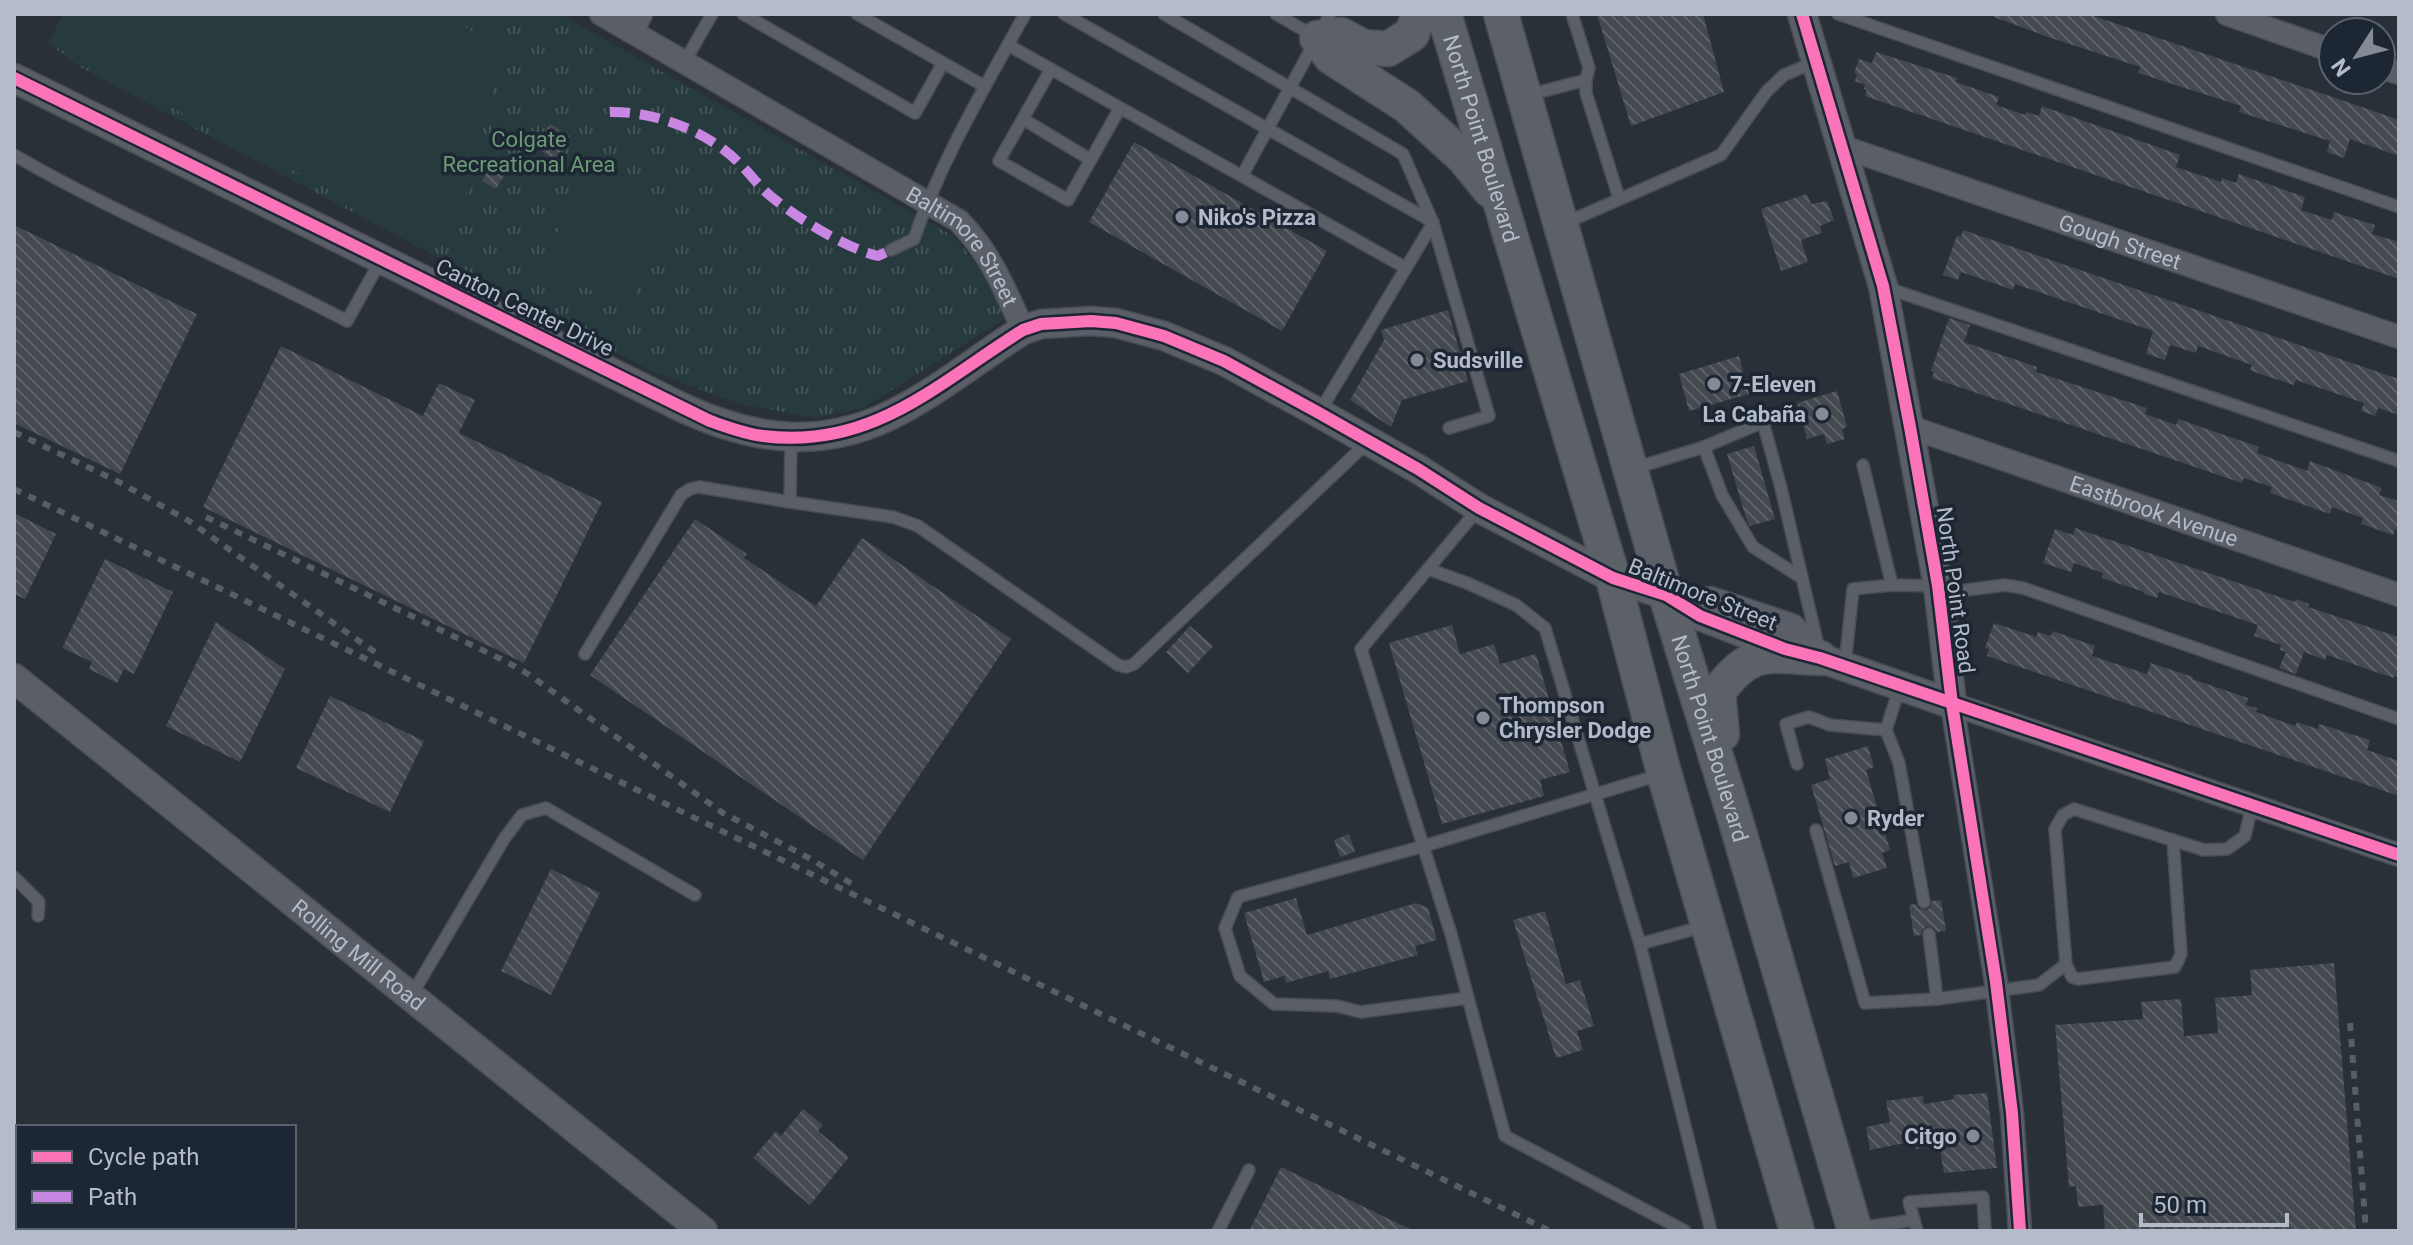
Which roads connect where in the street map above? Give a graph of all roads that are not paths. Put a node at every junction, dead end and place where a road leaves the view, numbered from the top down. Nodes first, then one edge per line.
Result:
1 (601, 14) edge
2 (712, 14) edge
3 (743, 14) edge
4 (857, 14) edge
5 (1025, 14) edge
6 (1064, 14) edge
7 (1164, 14) edge
8 (1276, 14) edge
9 (1419, 14) edge
10 (1444, 14) edge
11 (1501, 14) edge
12 (1572, 14) edge
13 (1802, 14) edge
14 (1838, 14) edge
15 (2227, 14) edge
16 (637, 23) edge
17 (1324, 26) edge
18 (1008, 45) junction
19 (2317, 45) edge
20 (1816, 62) junction
21 (684, 63) junction
22 (943, 63) junction
23 (1051, 69) junction
24 (1587, 74) junction
25 (14, 78) edge
26 (984, 86) junction
27 (1290, 88) junction
28 (1524, 96) junction
29 (1120, 108) junction
30 (1023, 119) junction
31 (1268, 130) junction
32 (1840, 146) junction
33 (14, 155) edge
34 (1091, 160) junction
35 (1242, 176) junction
36 (1619, 198) junction
37 (927, 201) junction
38 (1500, 202) junction
39 (2399, 207) edge
40 (1433, 223) junction
41 (1561, 224) junction
42 (891, 250) dead end
43 (382, 258) junction
44 (1406, 268) junction
45 (1883, 286) junction
46 (1023, 330) junction
47 (2399, 337) edge
48 (1319, 413) junction
49 (1910, 427) junction
50 (1449, 428) dead end
51 (791, 438) junction
52 (1369, 441) junction
53 (1704, 447) junction
54 (2399, 461) edge
55 (1863, 465) dead end
56 (1631, 469) junction
57 (790, 502) junction
58 (1479, 508) junction
59 (1428, 569) junction
60 (1613, 578) junction
61 (1802, 578) junction
62 (1892, 585) junction
63 (1938, 586) junction
64 (1666, 595) junction
65 (2399, 595) edge
66 (585, 654) dead end
67 (1833, 662) junction
68 (14, 678) edge
69 (1900, 686) junction
70 (1952, 704) junction
71 (2399, 719) edge
72 (1886, 730) junction
73 (1797, 764) dead end
74 (1664, 773) junction
75 (1596, 793) junction
76 (2252, 805) junction
77 (1735, 818) junction
78 (1816, 830) dead end
79 (2173, 840) junction
80 (1424, 846) junction
81 (2399, 855) edge
82 (14, 877) edge
83 (695, 895) dead end
84 (1924, 902) dead end
85 (38, 916) dead end
86 (1707, 925) junction
87 (1929, 934) dead end
88 (1640, 944) junction
89 (2066, 964) junction
90 (1997, 989) junction
91 (411, 996) junction
92 (1468, 998) junction
93 (1937, 999) junction
94 (1249, 1170) dead end
95 (1916, 1226) edge
96 (1854, 1230) edge
97 (703, 1231) edge
98 (1218, 1231) edge
99 (1685, 1231) edge
100 (1711, 1231) edge
101 (1797, 1231) edge
102 (1985, 1231) edge
103 (2020, 1231) edge

1 - 16 street, Baltimore Street
2 - 21 lane
3 - 22 lane
4 - 22 lane
5 - 18 lane
6 - 31 lane
7 - 27 lane
8 - 17 lane
9 - 17 main road
10 - 38 main road, North Point Boulevard
11 - 28 main road, North Point Boulevard
12 - 24 lane
13 - 20 street, North Point Road
14 - 39 lane
15 - 19 street
16 - 21 street, Baltimore Street
17 - 27 lane
17 - 38 main road
18 - 23 lane
18 - 26 lane
20 - 32 street, North Point Road
20 - 36 lane
21 - 37 street, Baltimore Street
22 - 26 lane
23 - 29 lane
23 - 30 lane
24 - 28 lane
24 - 36 lane
25 - 43 street, Canton Center Drive
26 - 37 lane
27 - 31 lane
27 - 40 lane
28 - 41 main road, North Point Boulevard
29 - 34 lane
29 - 35 lane
30 - 34 lane
30 - 34 lane
31 - 35 lane
31 - 40 lane
32 - 45 street, North Point Road
32 - 47 street, Gough Street
33 - 43 lane
35 - 44 lane
36 - 41 lane
37 - 42 lane
37 - 46 street, Baltimore Street
38 - 60 main road, North Point Boulevard
40 - 44 lane
40 - 50 lane
41 - 56 main road, North Point Boulevard
43 - 51 street, Canton Center Drive
44 - 48 lane
45 - 49 street, North Point Road
45 - 54 lane
46 - 48 street, Baltimore Street
46 - 51 street, Canton Center Drive
48 - 52 street, Baltimore Street
49 - 63 street, North Point Road
49 - 65 street, Eastbrook Avenue
51 - 57 lane
52 - 57 lane
52 - 58 street, Baltimore Street
53 - 56 lane
53 - 61 lane
53 - 61 lane
55 - 62 lane
56 - 64 main road, North Point Boulevard
57 - 66 lane
58 - 59 lane
58 - 60 street, Baltimore Street
59 - 75 lane
59 - 80 lane
60 - 64 street, Baltimore Street
60 - 74 main road, North Point Boulevard
61 - 67 lane
62 - 63 lane
62 - 67 lane
63 - 70 street, North Point Road
63 - 71 lane
64 - 67 street, Baltimore Street
64 - 77 main road, North Point Boulevard
67 - 69 street, Baltimore Street
67 - 77 main road
68 - 91 street, Rolling Mill Road
69 - 70 street, Baltimore Street
69 - 72 lane
70 - 76 street, Baltimore Street
70 - 90 street, North Point Road
72 - 73 lane
72 - 84 lane
74 - 75 lane
74 - 86 main road, North Point Boulevard
75 - 80 lane
75 - 88 lane
76 - 79 lane
76 - 81 street, Baltimore Street
77 - 96 main road, North Point Boulevard
78 - 93 lane
79 - 89 lane
79 - 89 lane
80 - 92 lane
80 - 92 lane
82 - 85 lane
83 - 91 lane
86 - 88 lane
86 - 101 main road, North Point Boulevard
87 - 93 lane
88 - 100 lane
89 - 90 lane
90 - 93 lane
90 - 103 street, North Point Road
91 - 97 street, Rolling Mill Road
92 - 99 lane
94 - 98 lane
95 - 96 lane
95 - 102 lane

